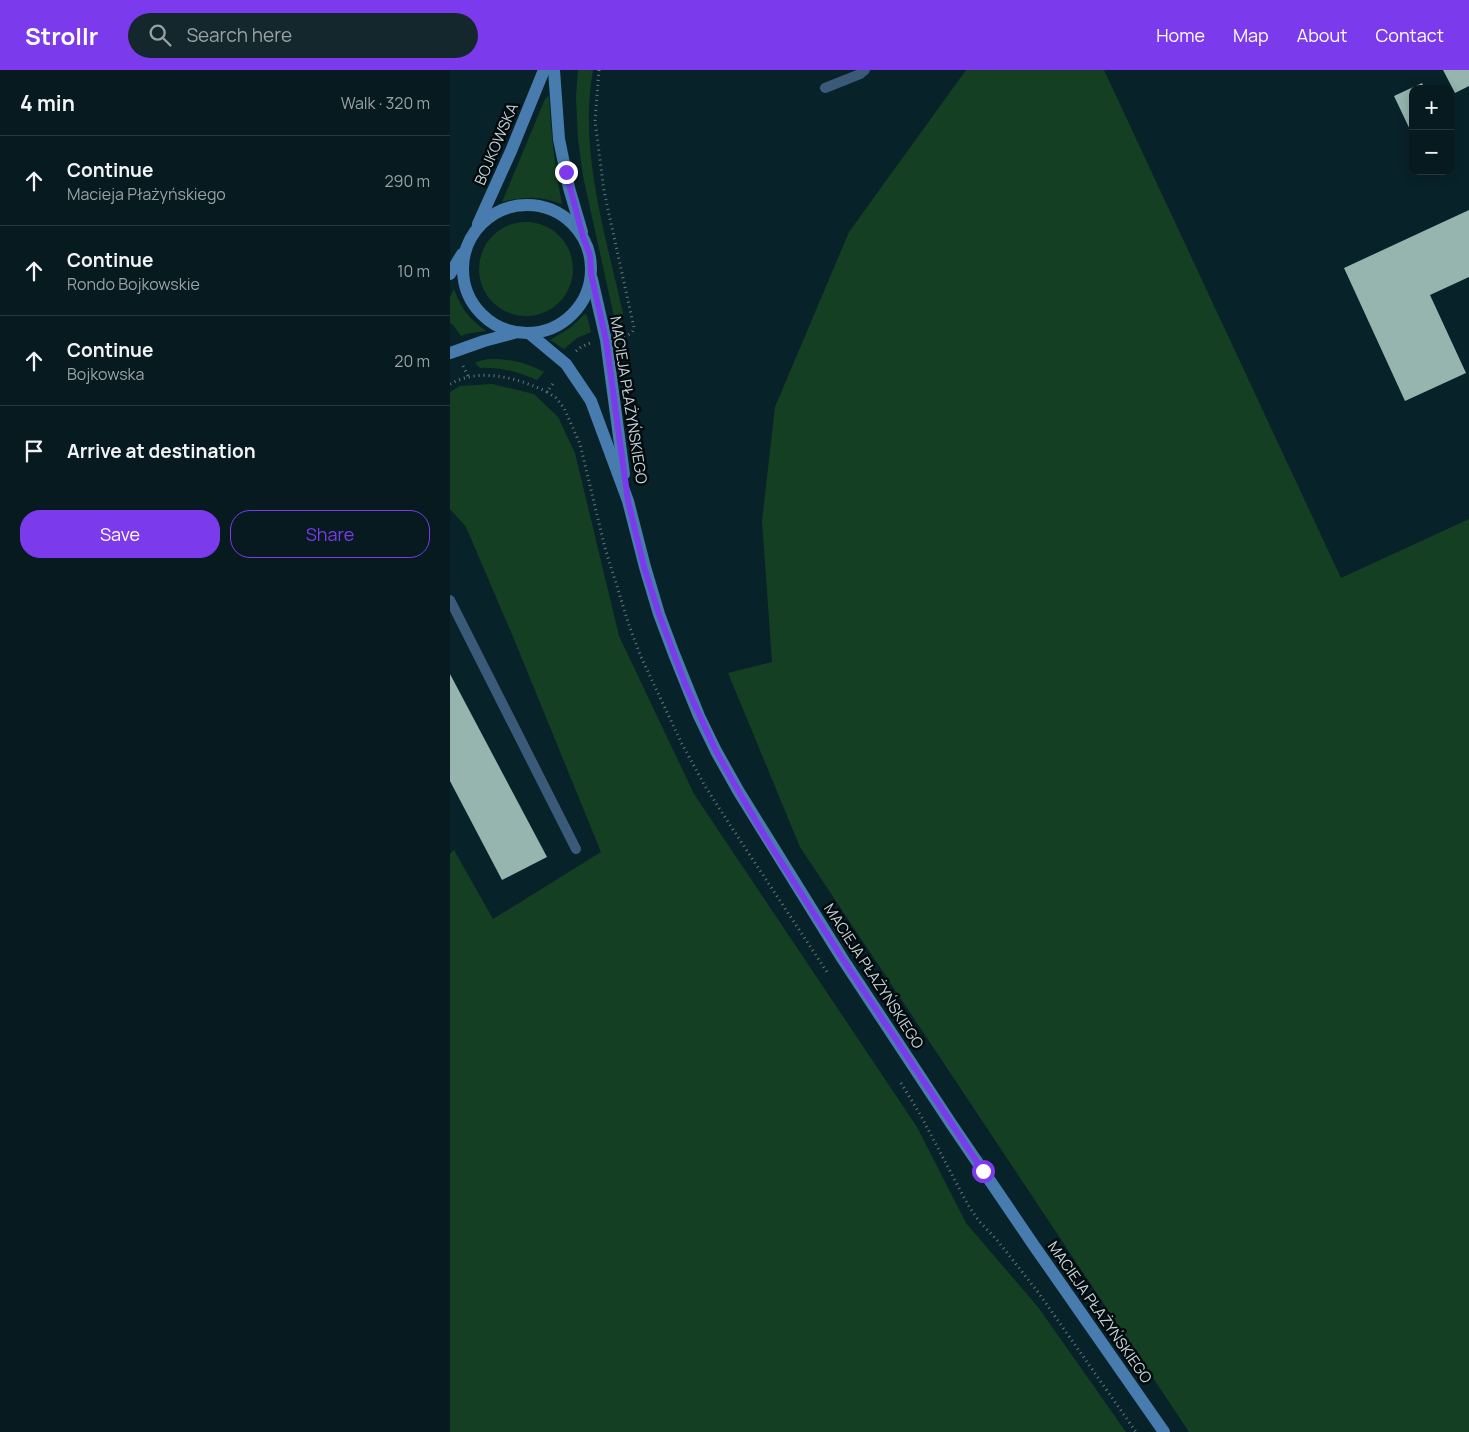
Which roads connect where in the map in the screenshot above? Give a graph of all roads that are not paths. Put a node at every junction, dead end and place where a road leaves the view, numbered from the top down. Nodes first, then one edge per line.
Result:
1 (544, 70) edge
2 (554, 70) edge
3 (866, 70) edge
4 (826, 88) dead end
5 (476, 229) junction
6 (583, 237) junction
7 (466, 245) junction
8 (450, 274) edge
9 (591, 274) junction
10 (514, 333) junction
11 (530, 334) junction
12 (450, 353) edge
13 (628, 501) junction
14 (450, 600) edge
15 (576, 849) dead end
16 (1164, 1432) edge

1 - 5 street, BOJKOWSKA
2 - 6 street
3 - 4 lane
5 - 6 street
5 - 7 street
6 - 9 street
7 - 8 street
7 - 10 street
9 - 11 street
9 - 13 street, MACIEJA PŁAŻYŃSKIEGO
10 - 11 street
10 - 12 street
11 - 13 street, MACIEJA PŁAŻYŃSKIEGO
13 - 16 street, MACIEJA PŁAŻYŃSKIEGO
14 - 15 lane

